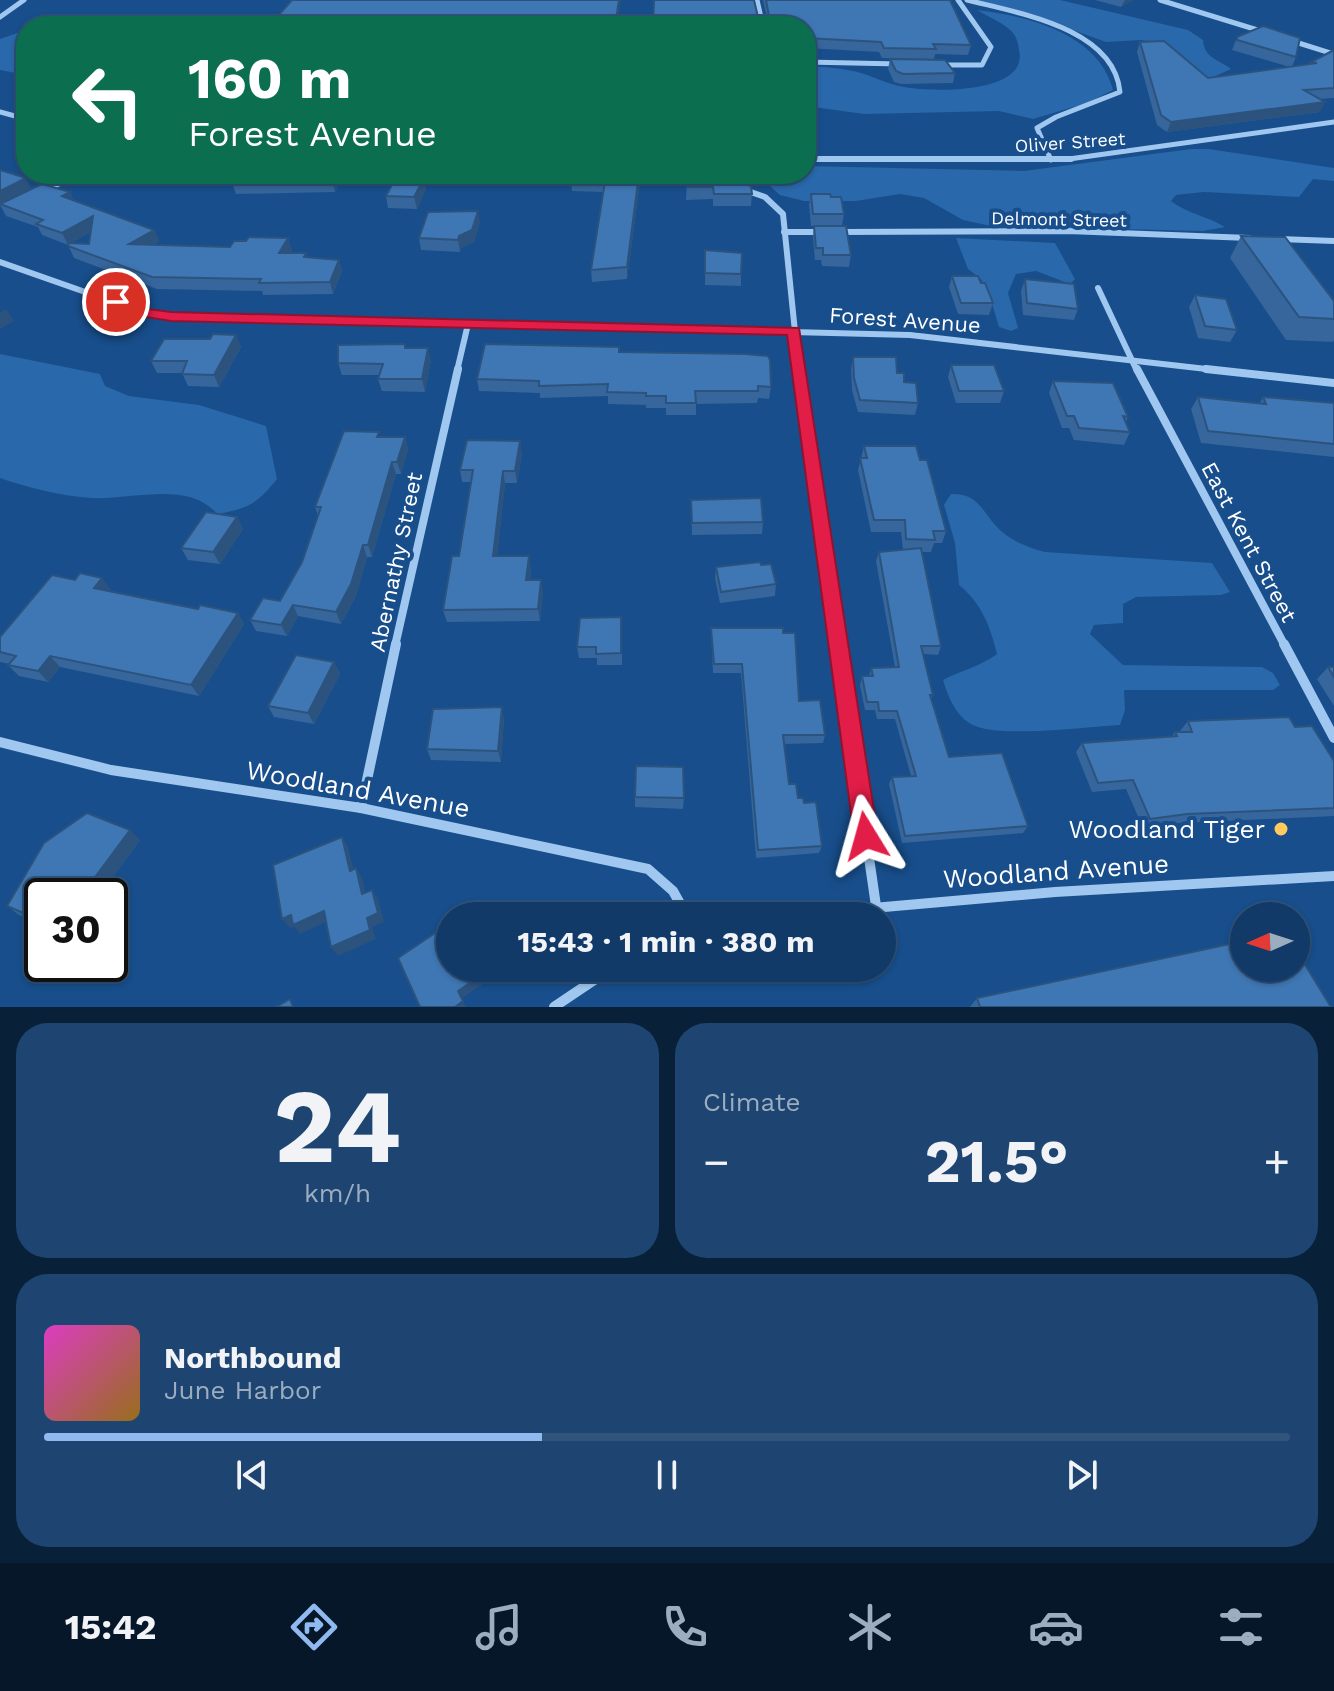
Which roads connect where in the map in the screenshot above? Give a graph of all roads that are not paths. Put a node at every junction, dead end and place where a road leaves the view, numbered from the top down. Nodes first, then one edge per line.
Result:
1 (24, 0) edge
2 (958, 0) edge
3 (967, 0) edge
4 (1160, 0) edge
5 (0, 17) edge
6 (1266, 33) edge
7 (1280, 37) edge
8 (1334, 46) edge
9 (1324, 51) junction
10 (1334, 54) edge
11 (816, 62) edge
12 (909, 64) edge
13 (938, 65) edge
14 (1334, 122) edge
15 (816, 159) edge
16 (1051, 160) junction
17 (57, 184) edge
18 (739, 188) edge
19 (41, 192) edge
20 (784, 232) junction
21 (1256, 238) edge
22 (1272, 239) edge
23 (1334, 241) edge
24 (0, 262) edge
25 (1098, 288) dead end
26 (468, 324) junction
27 (794, 331) junction
28 (1134, 362) junction
29 (1334, 383) edge
30 (1334, 738) edge
31 (0, 742) edge
32 (361, 808) junction
33 (1334, 876) edge
34 (679, 902) edge
35 (875, 902) edge
36 (896, 905) edge
37 (591, 982) edge
38 (554, 1007) edge

1 - 5 street
2 - 13 street
3 - 16 street
4 - 6 street
7 - 9 street
8 - 9 street
9 - 10 street
11 - 12 street
14 - 16 street, Oliver Street
15 - 16 street, Oliver Street
17 - 19 street
18 - 20 street
20 - 21 street, Delmont Street
20 - 27 street
22 - 23 street
24 - 26 street, Forest Avenue
25 - 28 street, East Kent Street
26 - 27 street, Forest Avenue
26 - 32 street, Abernathy Street
27 - 28 street, Forest Avenue
27 - 35 street
28 - 29 street, Forest Avenue
28 - 30 street, East Kent Street
31 - 32 street, Woodland Avenue
32 - 34 street, Woodland Avenue
33 - 36 street, Woodland Avenue
37 - 38 street

